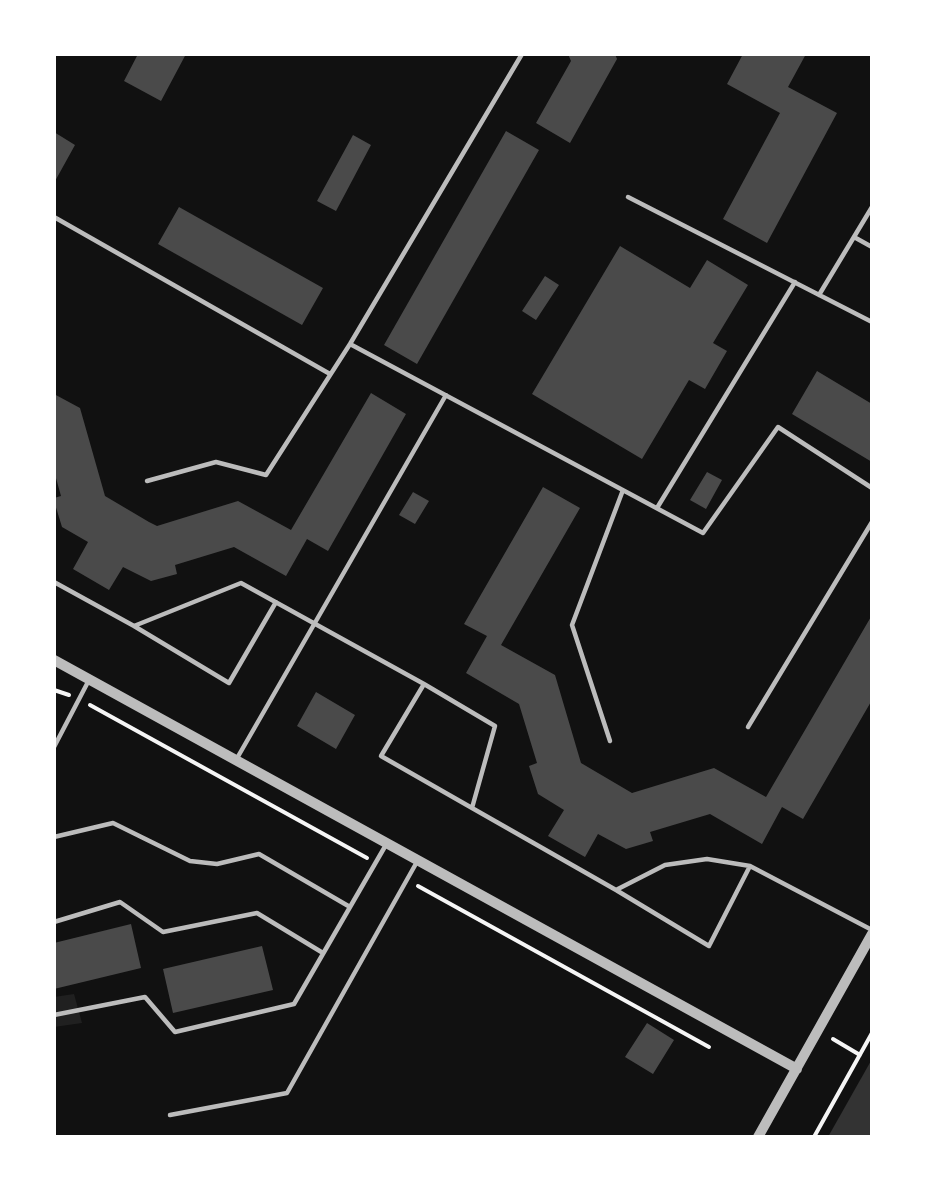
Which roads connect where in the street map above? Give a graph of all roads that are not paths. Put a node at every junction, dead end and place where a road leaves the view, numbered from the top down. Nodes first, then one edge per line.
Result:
1 (522, 54) edge
2 (628, 197) dead end
3 (872, 207) edge
4 (54, 217) edge
5 (854, 237) junction
6 (872, 247) edge
7 (795, 282) junction
8 (819, 295) junction
9 (872, 322) edge
10 (350, 344) junction
11 (330, 374) junction
12 (446, 394) junction
13 (147, 481) dead end
14 (872, 488) edge
15 (623, 490) junction
16 (657, 508) junction
17 (872, 522) edge
18 (54, 582) edge
19 (276, 602) junction
20 (315, 623) junction
21 (134, 626) junction
22 (54, 660) edge
23 (89, 680) junction
24 (424, 684) junction
25 (748, 727) dead end
26 (610, 741) dead end
27 (54, 747) edge
28 (236, 760) junction
29 (472, 808) junction
30 (54, 837) edge
31 (387, 843) junction
32 (418, 860) junction
33 (750, 866) junction
34 (616, 890) junction
35 (350, 907) junction
36 (54, 922) edge
37 (872, 932) edge
38 (323, 953) junction
39 (54, 1015) edge
40 (797, 1069) junction
41 (170, 1115) dead end
42 (758, 1137) edge

1 - 10 lane
2 - 7 lane
3 - 5 lane
4 - 11 lane
5 - 6 lane
5 - 8 lane
7 - 8 lane
7 - 16 lane
8 - 9 lane
10 - 11 lane
10 - 12 lane
11 - 13 lane
12 - 15 lane
12 - 20 lane
14 - 16 lane
15 - 16 lane
15 - 26 lane
17 - 25 lane
18 - 21 lane
19 - 20 lane
19 - 21 lane
19 - 21 lane
20 - 24 lane
20 - 28 lane
22 - 23 street
23 - 27 lane
23 - 28 street
24 - 29 lane
24 - 29 lane
28 - 31 street
29 - 34 lane
30 - 35 lane
31 - 32 street
31 - 35 lane
32 - 40 street
32 - 41 lane
33 - 34 lane
33 - 34 lane
33 - 37 lane
35 - 38 lane
36 - 38 lane
37 - 40 street
38 - 39 lane
40 - 42 street

